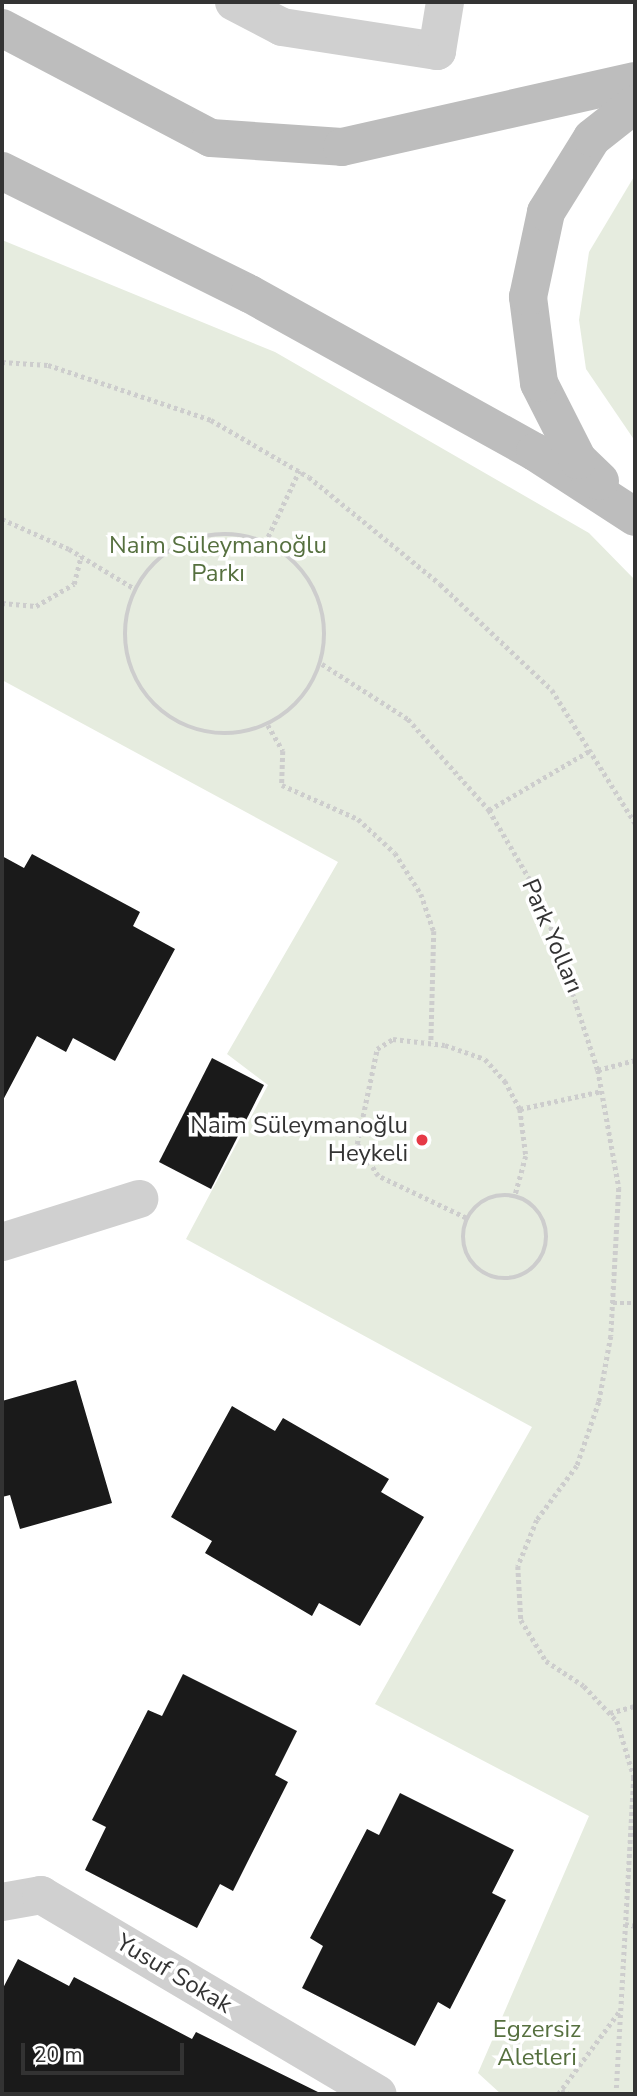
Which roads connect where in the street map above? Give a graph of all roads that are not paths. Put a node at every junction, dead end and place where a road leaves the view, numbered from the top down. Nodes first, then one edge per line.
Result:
1 (233, 2) edge
2 (445, 2) edge
3 (2, 28) edge
4 (635, 81) edge
5 (635, 104) edge
6 (2, 171) edge
7 (635, 516) edge
8 (139, 1199) dead end
9 (2, 1242) edge
10 (2, 1902) edge
11 (377, 2094) edge

1 - 2 street
3 - 4 main road
5 - 7 main road
6 - 7 main road
8 - 9 street
10 - 11 street, Yusuf Sokak

